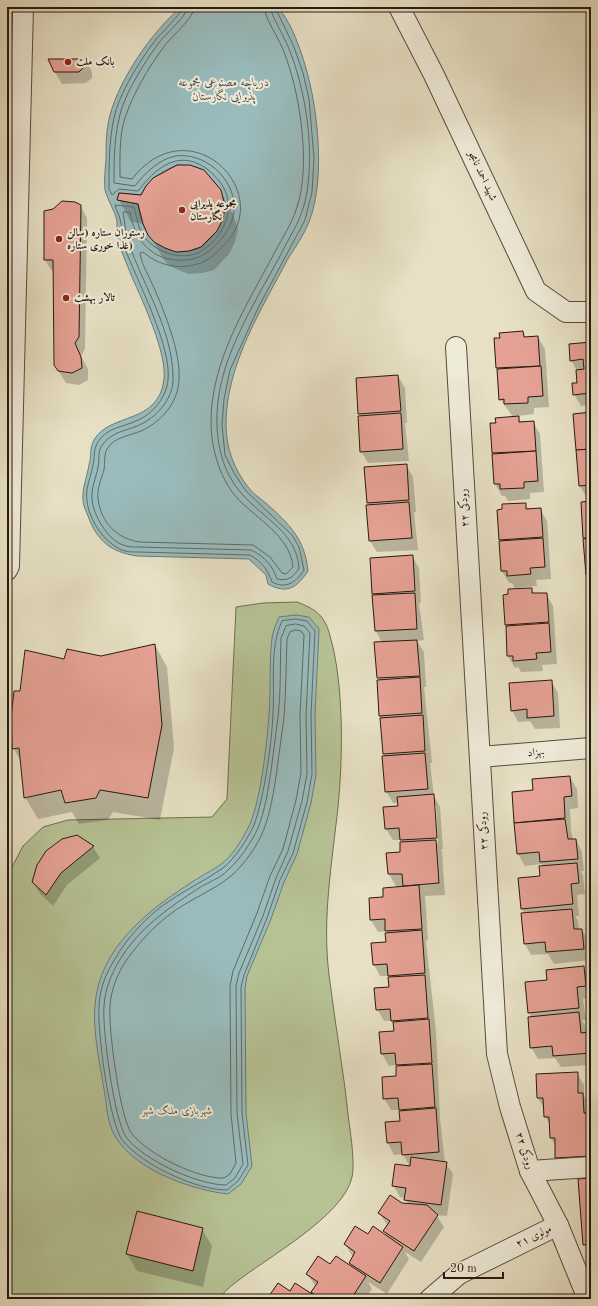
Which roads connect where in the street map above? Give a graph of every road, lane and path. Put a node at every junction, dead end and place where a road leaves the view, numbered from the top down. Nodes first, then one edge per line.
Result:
1 (23, 7) edge
2 (399, 7) edge
3 (591, 312) edge
4 (456, 347) dead end
5 (9, 474) edge
6 (7, 570) edge
7 (591, 748) edge
8 (480, 757) junction
9 (591, 1167) edge
10 (530, 1171) junction
11 (558, 1225) junction
12 (430, 1299) edge
13 (588, 1299) edge

1 - 5 street
2 - 3 street, شهید احمد نامجو
4 - 8 street, رودکی ۲۲
5 - 6 street
7 - 8 street, بهزاد
8 - 10 street, رودکی ۲۲
9 - 10 street
10 - 11 street, رودکی ۲۲
11 - 12 street, مولوی ۲۱
11 - 13 street, رودکی ۲۲

